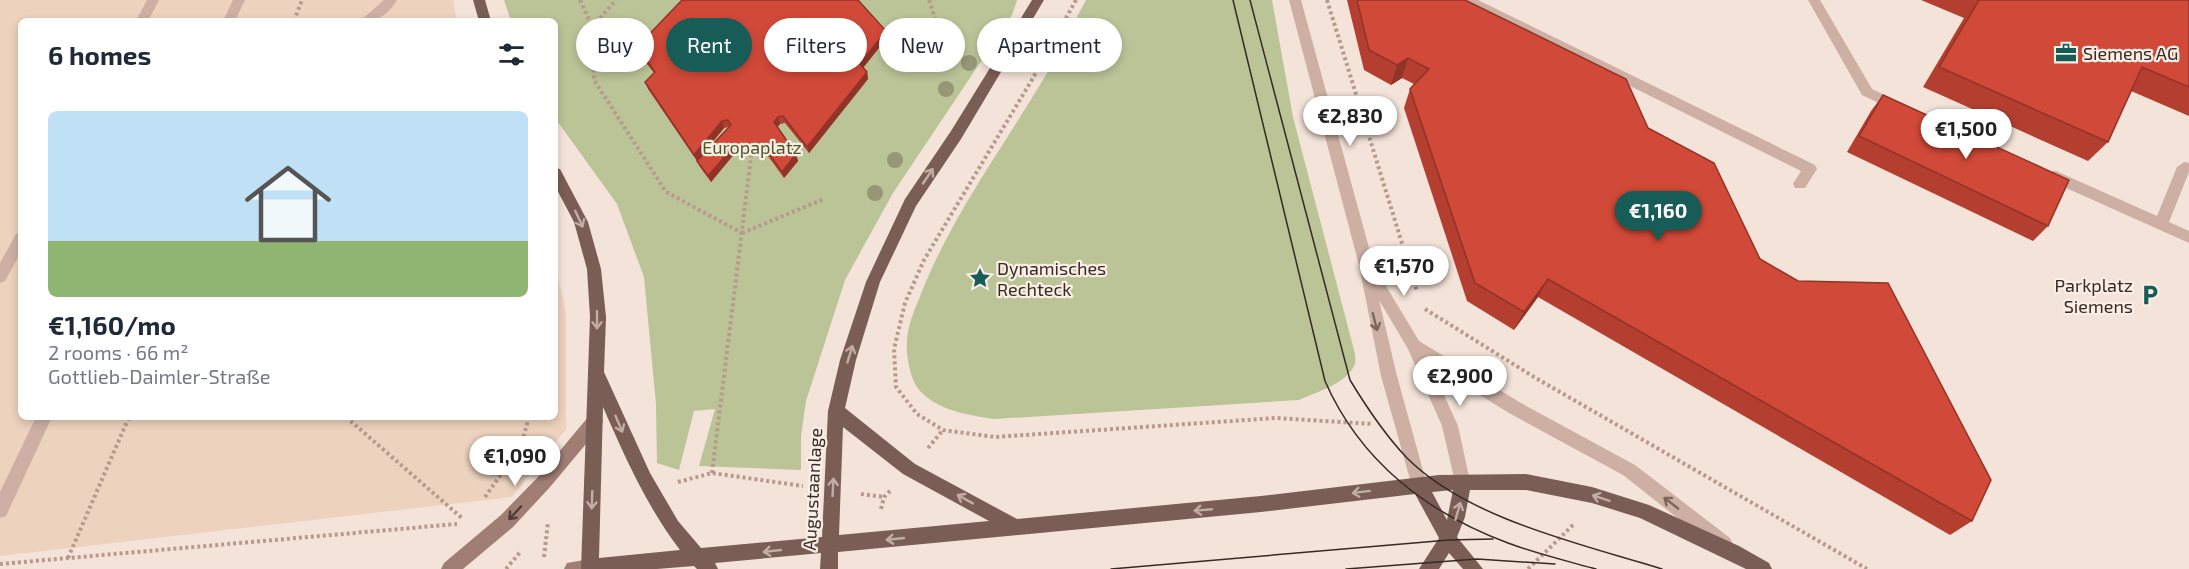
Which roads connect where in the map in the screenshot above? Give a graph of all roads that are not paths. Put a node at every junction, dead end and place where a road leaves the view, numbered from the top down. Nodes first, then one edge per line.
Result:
1 (153, 0) edge
2 (239, 0) edge
3 (391, 0) edge
4 (479, 0) edge
5 (1038, 0) edge
6 (1295, 0) edge
7 (1467, 0) edge
8 (1814, 0) edge
9 (144, 18) edge
10 (230, 18) edge
11 (370, 18) edge
12 (484, 18) edge
13 (1910, 112) edge
14 (2184, 167) dead end
15 (2041, 171) edge
16 (558, 179) edge
17 (1800, 184) dead end
18 (2161, 225) junction
19 (2189, 237) edge
20 (18, 244) edge
21 (1366, 265) junction
22 (0, 277) edge
23 (1414, 346) junction
24 (596, 371) junction
25 (836, 411) junction
26 (42, 420) edge
27 (595, 421) junction
28 (1462, 482) junction
29 (1419, 485) junction
30 (5, 489) edge
31 (0, 510) edge
32 (1016, 528) junction
33 (1449, 540) junction
34 (830, 545) junction
35 (1733, 552) junction
36 (704, 564) edge
37 (586, 568) edge
38 (450, 569) edge
39 (829, 569) edge
40 (1428, 569) edge
41 (1474, 569) edge
42 (1763, 569) edge

1 - 9 street
2 - 10 street
3 - 11 street
4 - 12 main road
25 -> 5 main road, Augustaanlage
6 - 21 street
7 - 17 street
8 - 13 street
14 - 18 street
15 - 18 street
16 -> 24 main road
18 - 19 street
20 - 22 street
21 - 23 street
21 -> 29 street
23 - 28 street
35 -> 23 street
24 - 27 main road
24 -> 36 main road
32 -> 25 main road
34 -> 25 main road, Augustaanlage
26 - 30 street
27 -> 37 main road
27 -> 38 main road
28 - 29 main road
33 -> 28 main road
35 -> 28 main road
29 -> 32 main road
29 - 33 main road
30 - 31 street
32 -> 34 main road
33 - 40 main road
33 - 41 main road
34 -> 36 main road
34 - 39 main road, Augustaanlage
35 - 42 main road
36 - 37 main road

